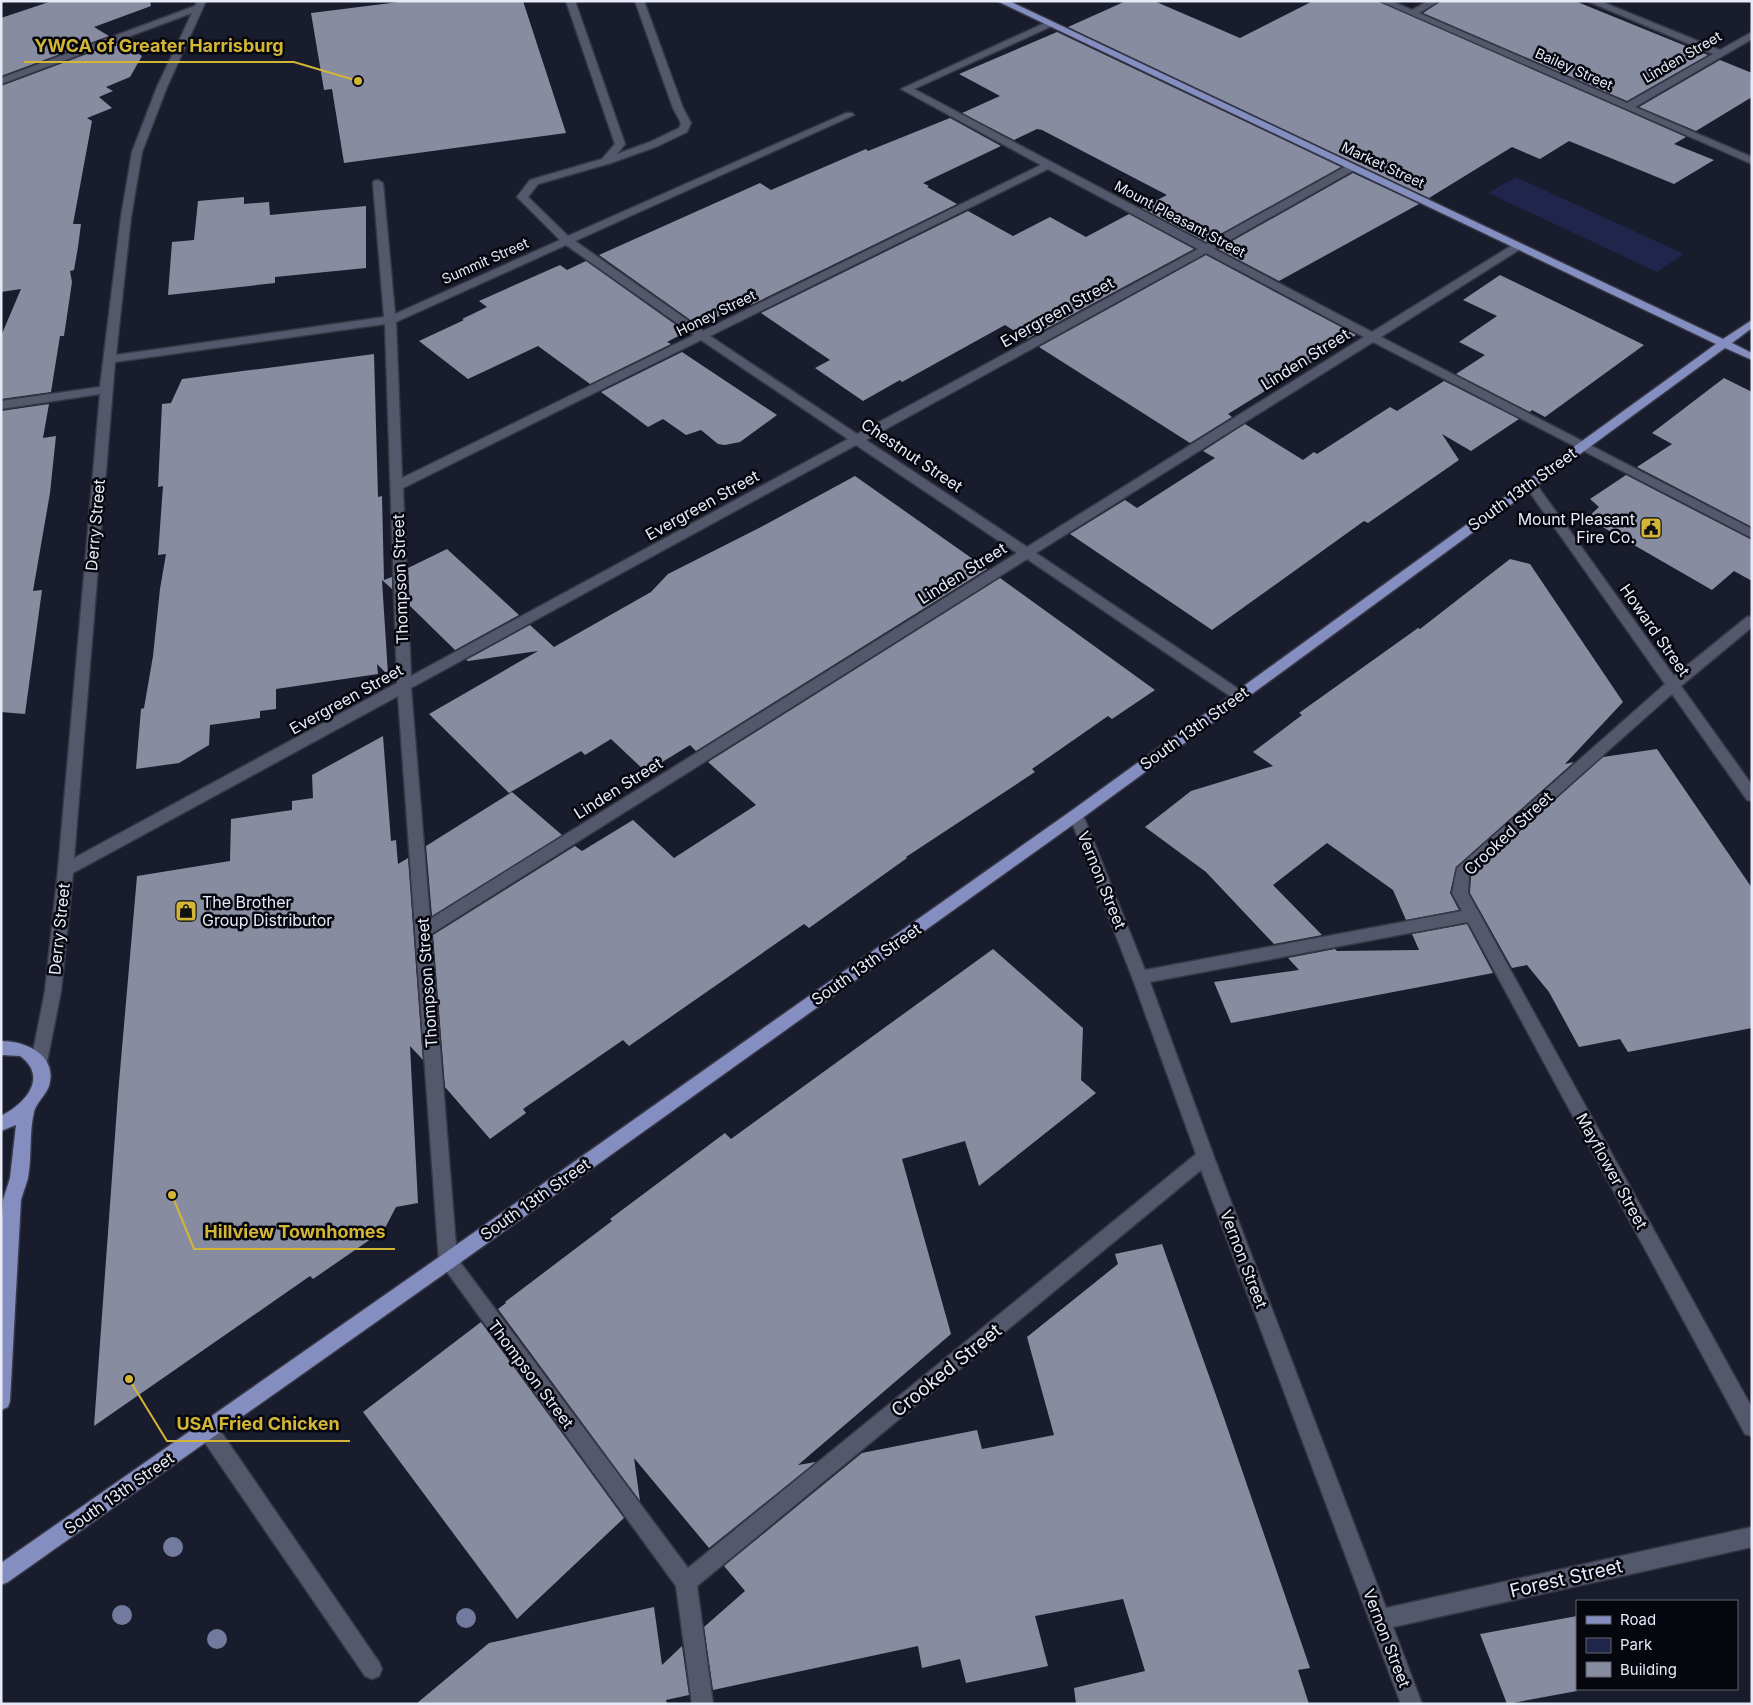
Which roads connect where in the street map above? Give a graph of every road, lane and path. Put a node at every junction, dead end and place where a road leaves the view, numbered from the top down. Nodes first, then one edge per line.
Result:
1 (570, 1) edge
2 (639, 1) edge
3 (1001, 1) edge
4 (1384, 1) edge
5 (1435, 1) edge
6 (1591, 1) edge
7 (201, 4) edge
8 (1412, 13) junction
9 (1049, 24) junction
10 (1752, 35) edge
11 (1720, 54) junction
12 (1, 80) edge
13 (1628, 107) junction
14 (849, 115) dead end
15 (606, 161) junction
16 (1752, 161) edge
17 (1048, 165) junction
18 (1352, 167) junction
19 (378, 183) dead end
20 (567, 241) junction
21 (1518, 246) junction
22 (1206, 249) junction
23 (390, 320) junction
24 (1752, 323) edge
25 (703, 336) junction
26 (1372, 338) junction
27 (1722, 343) junction
28 (1752, 357) edge
29 (110, 359) junction
30 (106, 390) junction
31 (1, 405) edge
32 (858, 438) junction
33 (1581, 445) junction
34 (1530, 484) junction
35 (396, 486) junction
36 (1752, 534) edge
37 (1028, 553) junction
38 (1752, 620) edge
39 (1673, 685) junction
40 (404, 686) junction
41 (1238, 695) junction
42 (1752, 796) edge
43 (1076, 815) junction
44 (66, 870) junction
45 (1472, 915) junction
46 (424, 930) junction
47 (1140, 977) junction
48 (1, 1048) edge
49 (39, 1062) junction
50 (26, 1109) junction
51 (1, 1124) edge
52 (1205, 1157) junction
53 (6, 1196) edge
54 (448, 1261) junction
55 (1, 1401) edge
56 (1752, 1427) edge
57 (208, 1430) junction
58 (1752, 1537) edge
59 (1, 1575) edge
60 (686, 1582) junction
61 (1380, 1620) junction
62 (372, 1669) dead end
63 (703, 1704) edge
64 (1412, 1704) edge

1 - 15 street
2 - 15 street
3 - 9 main road, Market Street
4 - 8 street, Bailey Street
5 - 8 street
6 - 11 street
7 - 12 street
7 - 29 street, Derry Street
8 - 13 street, Bailey Street
9 - 17 street, Mount Pleasant Street
9 - 18 main road, Market Street
10 - 11 street, Linden Street
11 - 13 street, Linden Street
13 - 16 street, Bailey Street
14 - 20 street, Summit Street
15 - 20 street, Chestnut Street
17 - 22 street, Mount Pleasant Street
17 - 25 street, Honey Street
18 - 21 main road, Market Street
18 - 22 street, Evergreen Street
19 - 23 street, Thompson Street
20 - 23 street, Summit Street
20 - 25 street, Chestnut Street
21 - 26 street, Linden Street
21 - 27 main road, Market Street
22 - 26 street, Mount Pleasant Street
22 - 32 street, Evergreen Street
23 - 29 street, Summit Street
23 - 35 street, Thompson Street
24 - 27 main road, South 13th Street
25 - 32 street, Chestnut Street
25 - 35 street, Honey Street
26 - 33 street, Mount Pleasant Street
26 - 37 street, Linden Street
27 - 28 main road, Market Street
27 - 33 main road, South 13th Street
29 - 30 street, Derry Street
30 - 31 street
30 - 44 street, Derry Street
32 - 37 street, Chestnut Street
32 - 40 street, Evergreen Street
33 - 34 main road, South 13th Street
33 - 36 street, Mount Pleasant Street
34 - 39 street, Howard Street
34 - 41 main road, South 13th Street
35 - 40 street, Thompson Street
37 - 41 street, Chestnut Street
37 - 46 street, Linden Street
38 - 39 street, Crooked Street
39 - 42 street, Howard Street
39 - 45 street, Crooked Street
40 - 44 street, Evergreen Street
40 - 46 street, Thompson Street
41 - 43 main road, South 13th Street
43 - 47 street, Vernon Street
43 - 54 main road, South 13th Street
44 - 49 street, Derry Street
45 - 47 street
45 - 56 street, Mayflower Street
46 - 54 street, Thompson Street
47 - 52 street, Vernon Street
48 - 49 main road
49 - 50 main road
50 - 51 main road
50 - 53 main road
52 - 60 street, Crooked Street
52 - 61 street, Vernon Street
53 - 55 main road
54 - 57 main road, South 13th Street
54 - 60 street, Thompson Street
57 - 59 main road, South 13th Street
57 - 62 street
58 - 61 street, Forest Street
60 - 63 street, Thompson Street
61 - 64 street, Vernon Street

